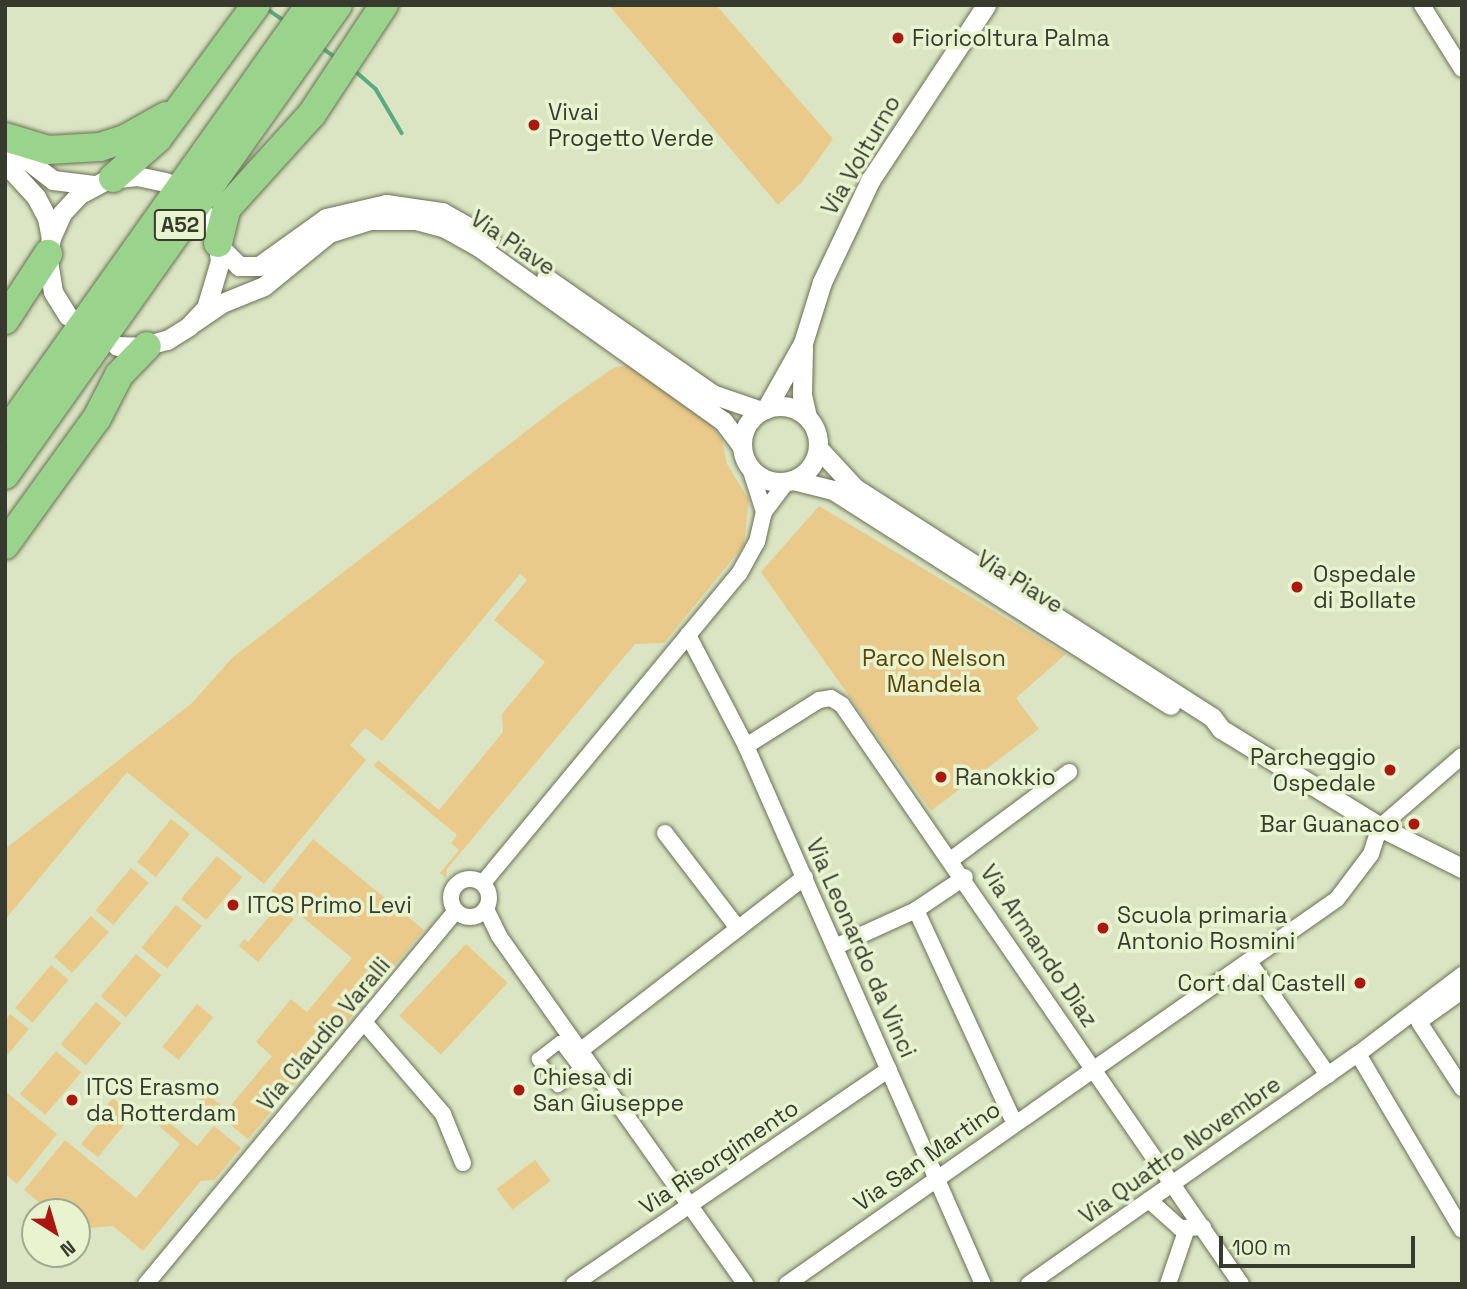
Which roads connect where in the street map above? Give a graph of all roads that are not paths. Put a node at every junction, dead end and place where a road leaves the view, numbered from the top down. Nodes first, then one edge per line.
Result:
1 (338, 5) edge
2 (384, 5) edge
3 (986, 5) edge
4 (1422, 5) edge
5 (251, 12) edge
6 (309, 20) edge
7 (291, 51) junction
8 (1462, 69) edge
9 (185, 101) junction
10 (5, 137) edge
11 (5, 143) edge
12 (5, 163) edge
13 (104, 182) junction
14 (166, 182) dead end
15 (206, 215) dead end
16 (218, 244) junction
17 (50, 246) junction
18 (68, 316) dead end
19 (5, 320) edge
20 (194, 322) junction
21 (803, 343) junction
22 (117, 346) dead end
23 (147, 346) junction
24 (763, 410) junction
25 (807, 417) junction
26 (5, 434) edge
27 (742, 446) junction
28 (818, 447) junction
29 (750, 468) junction
30 (5, 475) edge
31 (790, 481) junction
32 (764, 512) junction
33 (5, 545) edge
34 (688, 635) junction
35 (1221, 729) junction
36 (746, 746) junction
37 (1462, 756) edge
38 (1069, 772) dead end
39 (1380, 827) junction
40 (664, 833) dead end
41 (952, 859) junction
42 (1462, 868) edge
43 (805, 877) junction
44 (965, 877) junction
45 (1462, 878) edge
46 (483, 883) junction
47 (486, 909) junction
48 (916, 910) junction
49 (456, 911) junction
50 (738, 928) junction
51 (837, 946) junction
52 (1249, 962) junction
53 (1462, 975) edge
54 (1462, 991) edge
55 (364, 1022) junction
56 (1419, 1022) junction
57 (581, 1050) junction
58 (1358, 1054) junction
59 (1094, 1067) junction
60 (889, 1069) junction
61 (1328, 1076) junction
62 (1462, 1088) edge
63 (1014, 1122) junction
64 (463, 1163) dead end
65 (934, 1178) junction
66 (1174, 1183) junction
67 (1149, 1200) junction
68 (689, 1205) junction
69 (1203, 1227) junction
70 (1462, 1230) edge
71 (1186, 1231) junction
72 (146, 1284) edge
73 (574, 1284) edge
74 (745, 1284) edge
75 (787, 1284) edge
76 (983, 1284) edge
77 (1029, 1284) edge
78 (1168, 1284) edge
79 (1241, 1284) edge

1 - 6 highway, A52
2 - 16 highway
3 - 21 street, Via Volturno
4 - 8 street
5 - 9 highway
6 - 7 highway, A52
7 - 26 highway, A52
7 - 30 highway, A52
9 - 10 highway
9 - 13 highway
11 - 13 street
12 - 17 street
13 - 14 street
13 - 17 street
15 - 16 street
16 - 20 street
16 - 24 street, Via Piave
17 - 18 street
17 - 19 highway
20 - 23 street, Via Piave
20 - 27 street, Via Piave
21 - 24 street, Via Volturno
21 - 25 street, Via Volturno
22 - 23 street
23 - 33 highway
24 - 25 street
24 - 27 street
25 - 28 street
27 - 29 street
28 - 31 street
28 - 35 street, Via Piave
29 - 31 street
29 - 32 street
31 - 32 street
31 - 35 street, Via Piave
32 - 34 street
34 - 36 street, Via Leonardo da Vinci
34 - 46 street
35 - 39 street, Via Piave
36 - 41 street, Via Armando Diaz
36 - 43 street, Via Leonardo da Vinci
37 - 39 street
38 - 41 street
39 - 42 street, Via Piave
39 - 45 street, Via Piave
39 - 52 street, Via San Martino
40 - 50 street
41 - 44 street, Via Armando Diaz
43 - 50 street
43 - 51 street, Via Leonardo da Vinci
44 - 48 street
44 - 59 street, Via Armando Diaz
46 - 47 street
46 - 49 street
47 - 49 street
47 - 57 street
48 - 51 street
48 - 63 street
49 - 55 street, Via Claudio Varalli
50 - 57 street
51 - 60 street, Via Leonardo da Vinci
52 - 59 street, Via San Martino
52 - 61 street
53 - 58 street, Via Quattro Novembre
54 - 56 street, Via Quattro Novembre
55 - 64 street
55 - 72 street, Via Claudio Varalli
56 - 58 street, Via Quattro Novembre
56 - 62 street
57 - 68 street
58 - 61 street, Via Quattro Novembre
58 - 70 street
59 - 63 street, Via San Martino
59 - 66 street, Via Armando Diaz
60 - 65 street, Via Leonardo da Vinci
60 - 68 street, Via Risorgimento
61 - 66 street, Via Quattro Novembre
63 - 65 street, Via San Martino
65 - 75 street, Via San Martino
65 - 76 street, Via Leonardo da Vinci
66 - 67 street, Via Quattro Novembre
66 - 69 street, Via Armando Diaz
67 - 71 street
67 - 77 street, Via Quattro Novembre
68 - 73 street, Via Risorgimento
68 - 74 street
69 - 71 street
69 - 79 street, Via Armando Diaz
71 - 78 street

